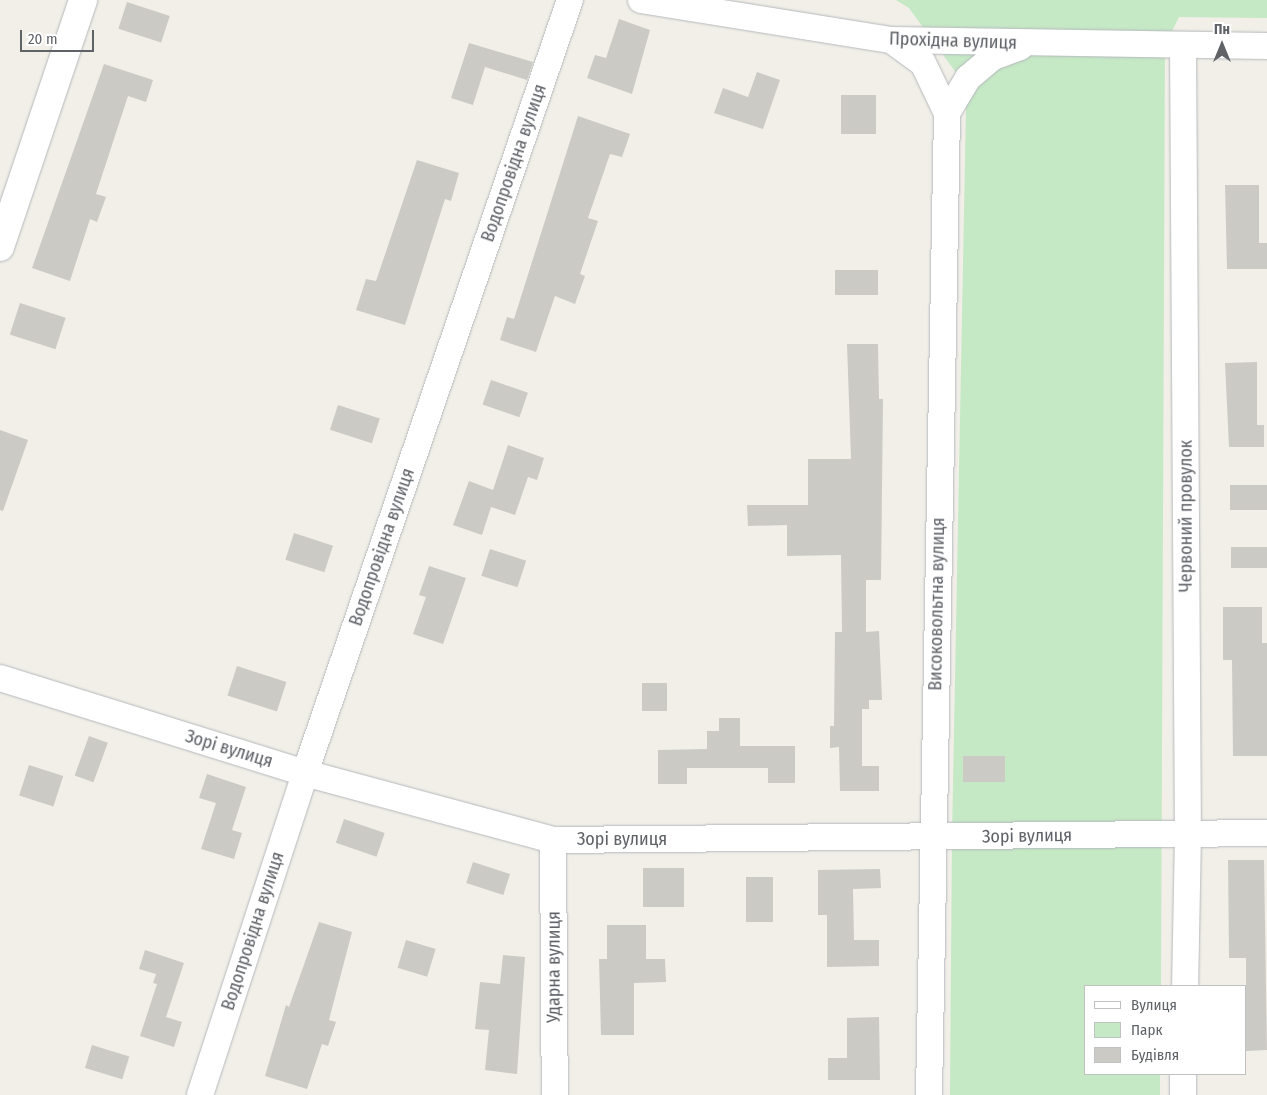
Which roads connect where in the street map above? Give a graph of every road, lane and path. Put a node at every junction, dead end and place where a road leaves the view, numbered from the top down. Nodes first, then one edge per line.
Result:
1 (83, 0) edge
2 (570, 0) edge
3 (641, 0) edge
4 (689, 4) edge
5 (891, 40) junction
6 (1026, 44) junction
7 (1183, 46) junction
8 (1267, 46) edge
9 (947, 113) junction
10 (0, 247) edge
11 (0, 678) edge
12 (305, 773) junction
13 (1188, 834) junction
14 (1267, 834) edge
15 (932, 836) junction
16 (553, 840) junction
17 (1185, 985) edge
18 (1183, 1075) edge
19 (200, 1095) edge
20 (555, 1095) edge
21 (929, 1095) edge
22 (1183, 1095) edge

1 - 10 street
2 - 12 street, Водопровідна вулиця
3 - 4 street, Прохідна вулиця
4 - 5 street, Прохідна вулиця
5 - 6 street, Прохідна вулиця
5 - 9 street, Високовольтна вулиця
6 - 7 street, Прохідна вулиця
6 - 9 street, Високовольтна вулиця
7 - 8 street, Прохідна вулиця
7 - 13 street, Червоний провулок
9 - 15 street, Високовольтна вулиця
11 - 12 street, Зорі вулиця
12 - 16 street, Зорі вулиця
12 - 19 street, Водопровідна вулиця
13 - 14 street, Зорі вулиця
13 - 15 street, Зорі вулиця
13 - 17 street, Червоний провулок
15 - 16 street, Зорі вулиця
15 - 21 street, Високовольтна вулиця
16 - 20 street, Ударна вулиця
18 - 22 street

